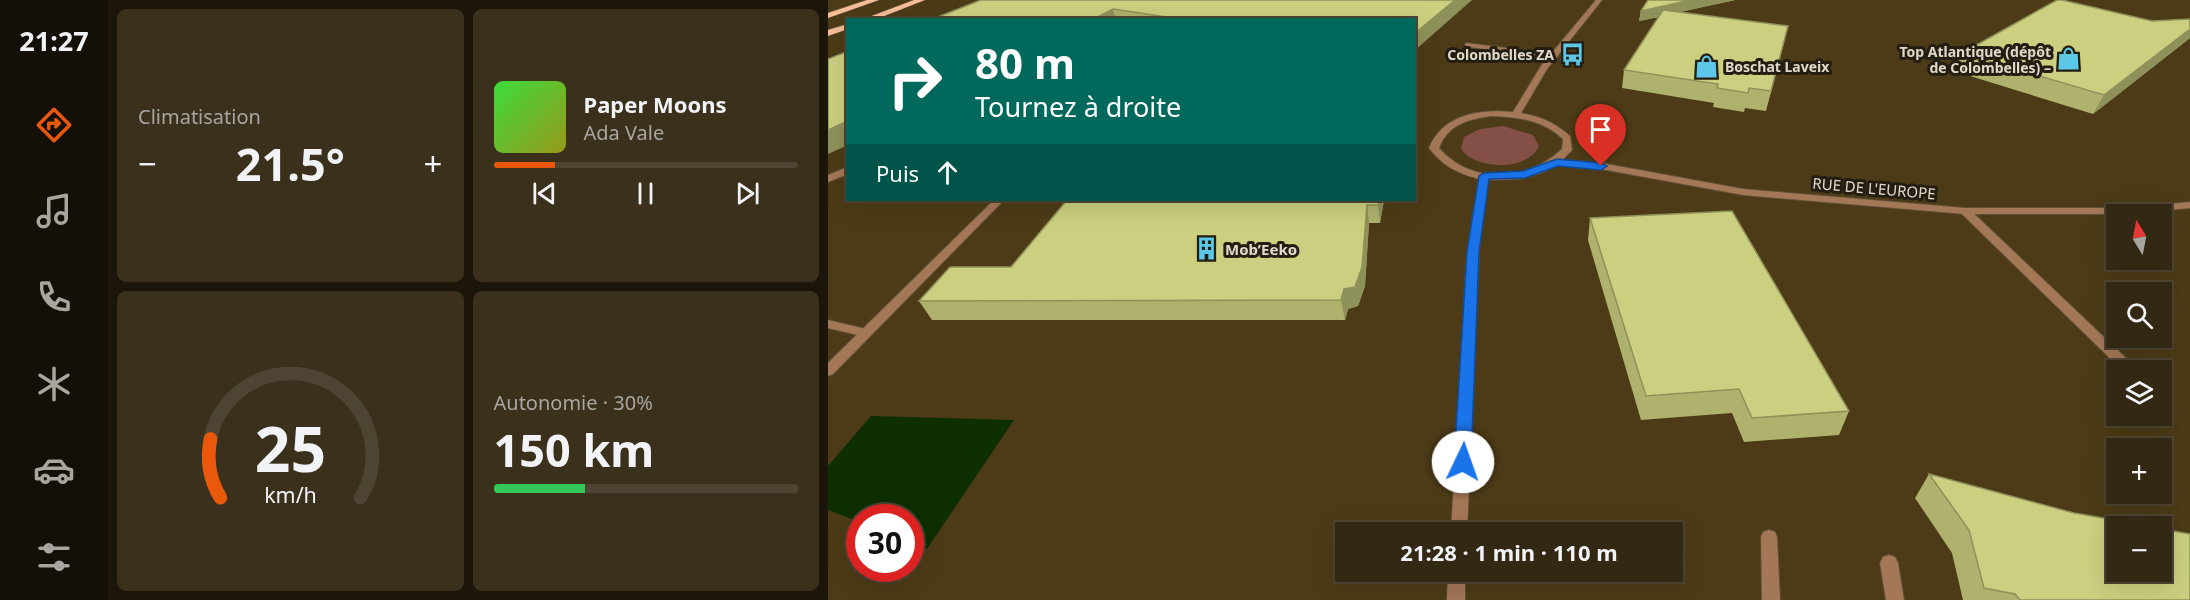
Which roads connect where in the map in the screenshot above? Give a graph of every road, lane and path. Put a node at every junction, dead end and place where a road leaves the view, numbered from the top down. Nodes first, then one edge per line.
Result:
1 (875, 0) edge
2 (921, 0) edge
3 (1599, 0) edge
4 (828, 16) edge
5 (871, 18) edge
6 (846, 27) edge
7 (828, 33) edge
8 (1469, 45) dead end
9 (1554, 56) junction
10 (1516, 114) junction
11 (1557, 162) junction
12 (846, 171) edge
13 (1484, 176) junction
14 (828, 179) edge
15 (998, 201) edge
16 (2190, 206) edge
17 (1965, 211) junction
18 (828, 324) edge
19 (866, 333) junction
20 (2120, 360) edge
21 (828, 371) edge
22 (1460, 522) edge
23 (1769, 537) dead end
24 (1889, 563) dead end
25 (1457, 582) edge
26 (1456, 600) edge
27 (1771, 600) edge
28 (1895, 600) edge

1 - 4 main road
2 - 5 main road
3 - 9 street
6 - 7 main road
8 - 9 street
9 - 10 street
10 - 11 street
10 - 13 street
11 - 13 street
11 - 17 street, RUE DE L'EUROPE
12 - 14 street
13 - 22 street
15 - 19 street
16 - 17 street, RUE DE L'EUROPE
17 - 20 street
18 - 19 street
19 - 21 street
23 - 27 street
24 - 28 street
25 - 26 street

